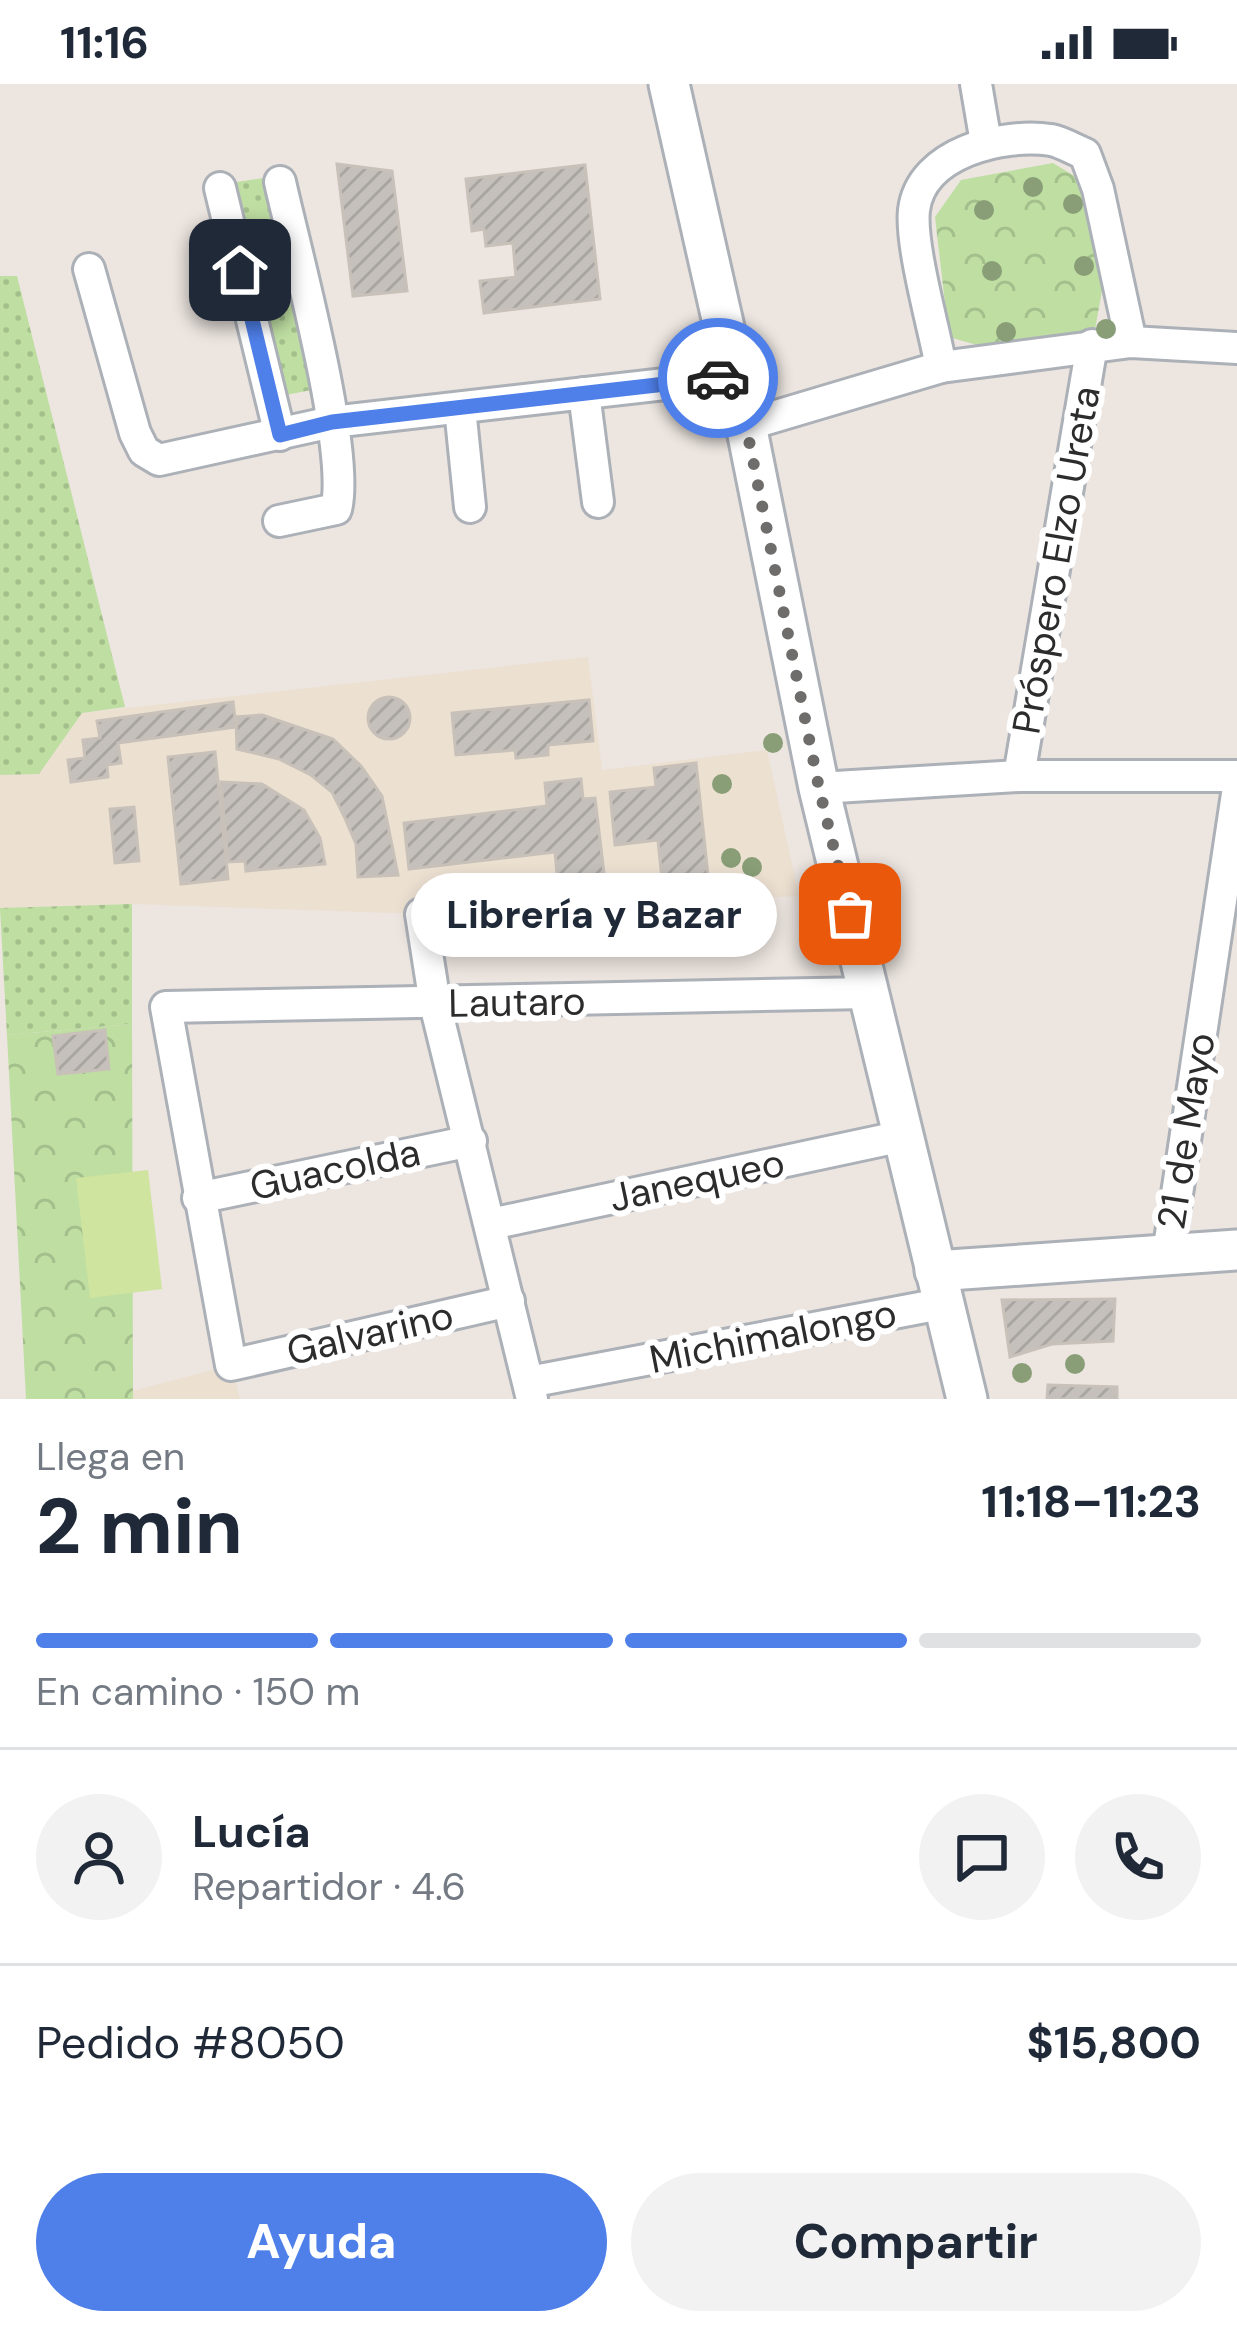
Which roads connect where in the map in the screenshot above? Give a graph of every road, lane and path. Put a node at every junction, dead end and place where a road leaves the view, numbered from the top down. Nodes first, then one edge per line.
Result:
1 (669, 84) edge
2 (976, 84) edge
3 (986, 143) junction
4 (280, 182) dead end
5 (220, 188) dead end
6 (88, 268) dead end
7 (1131, 343) junction
8 (1093, 345) junction
9 (1237, 348) edge
10 (941, 367) junction
11 (736, 376) junction
12 (584, 393) junction
13 (460, 408) junction
14 (332, 422) junction
15 (746, 425) junction
16 (280, 435) junction
17 (598, 502) dead end
18 (470, 507) dead end
19 (279, 521) dead end
20 (1019, 776) junction
21 (1237, 776) edge
22 (819, 788) junction
23 (1237, 794) edge
24 (421, 914) dead end
25 (868, 993) junction
26 (435, 1004) junction
27 (904, 1136) junction
28 (471, 1141) junction
29 (198, 1198) junction
30 (491, 1224) junction
31 (1237, 1250) edge
32 (1168, 1254) junction
33 (940, 1287) junction
34 (509, 1301) junction
35 (531, 1391) edge
36 (967, 1399) edge

1 - 11 street
2 - 3 street
3 - 7 street
3 - 10 street
4 - 14 street
5 - 16 street
6 - 16 street
7 - 8 street
7 - 9 street
8 - 10 street
8 - 20 street, Próspero Elzo Ureta
10 - 15 street
11 - 12 street
11 - 15 street
12 - 13 street
12 - 17 street
13 - 14 street
13 - 18 street
14 - 16 street
14 - 19 street
15 - 22 street
20 - 21 street
20 - 22 street
22 - 25 street
23 - 32 street, 21 de Mayo
24 - 26 street
25 - 26 street, Lautaro
25 - 27 street
26 - 28 street
26 - 29 street, Lautaro
27 - 30 street, Janequeo
27 - 33 street
28 - 29 street, Guacolda
28 - 30 street
29 - 34 street, Galvarino
30 - 34 street
31 - 32 street
32 - 33 street
33 - 35 street, Michimalongo
33 - 36 street
34 - 35 street

